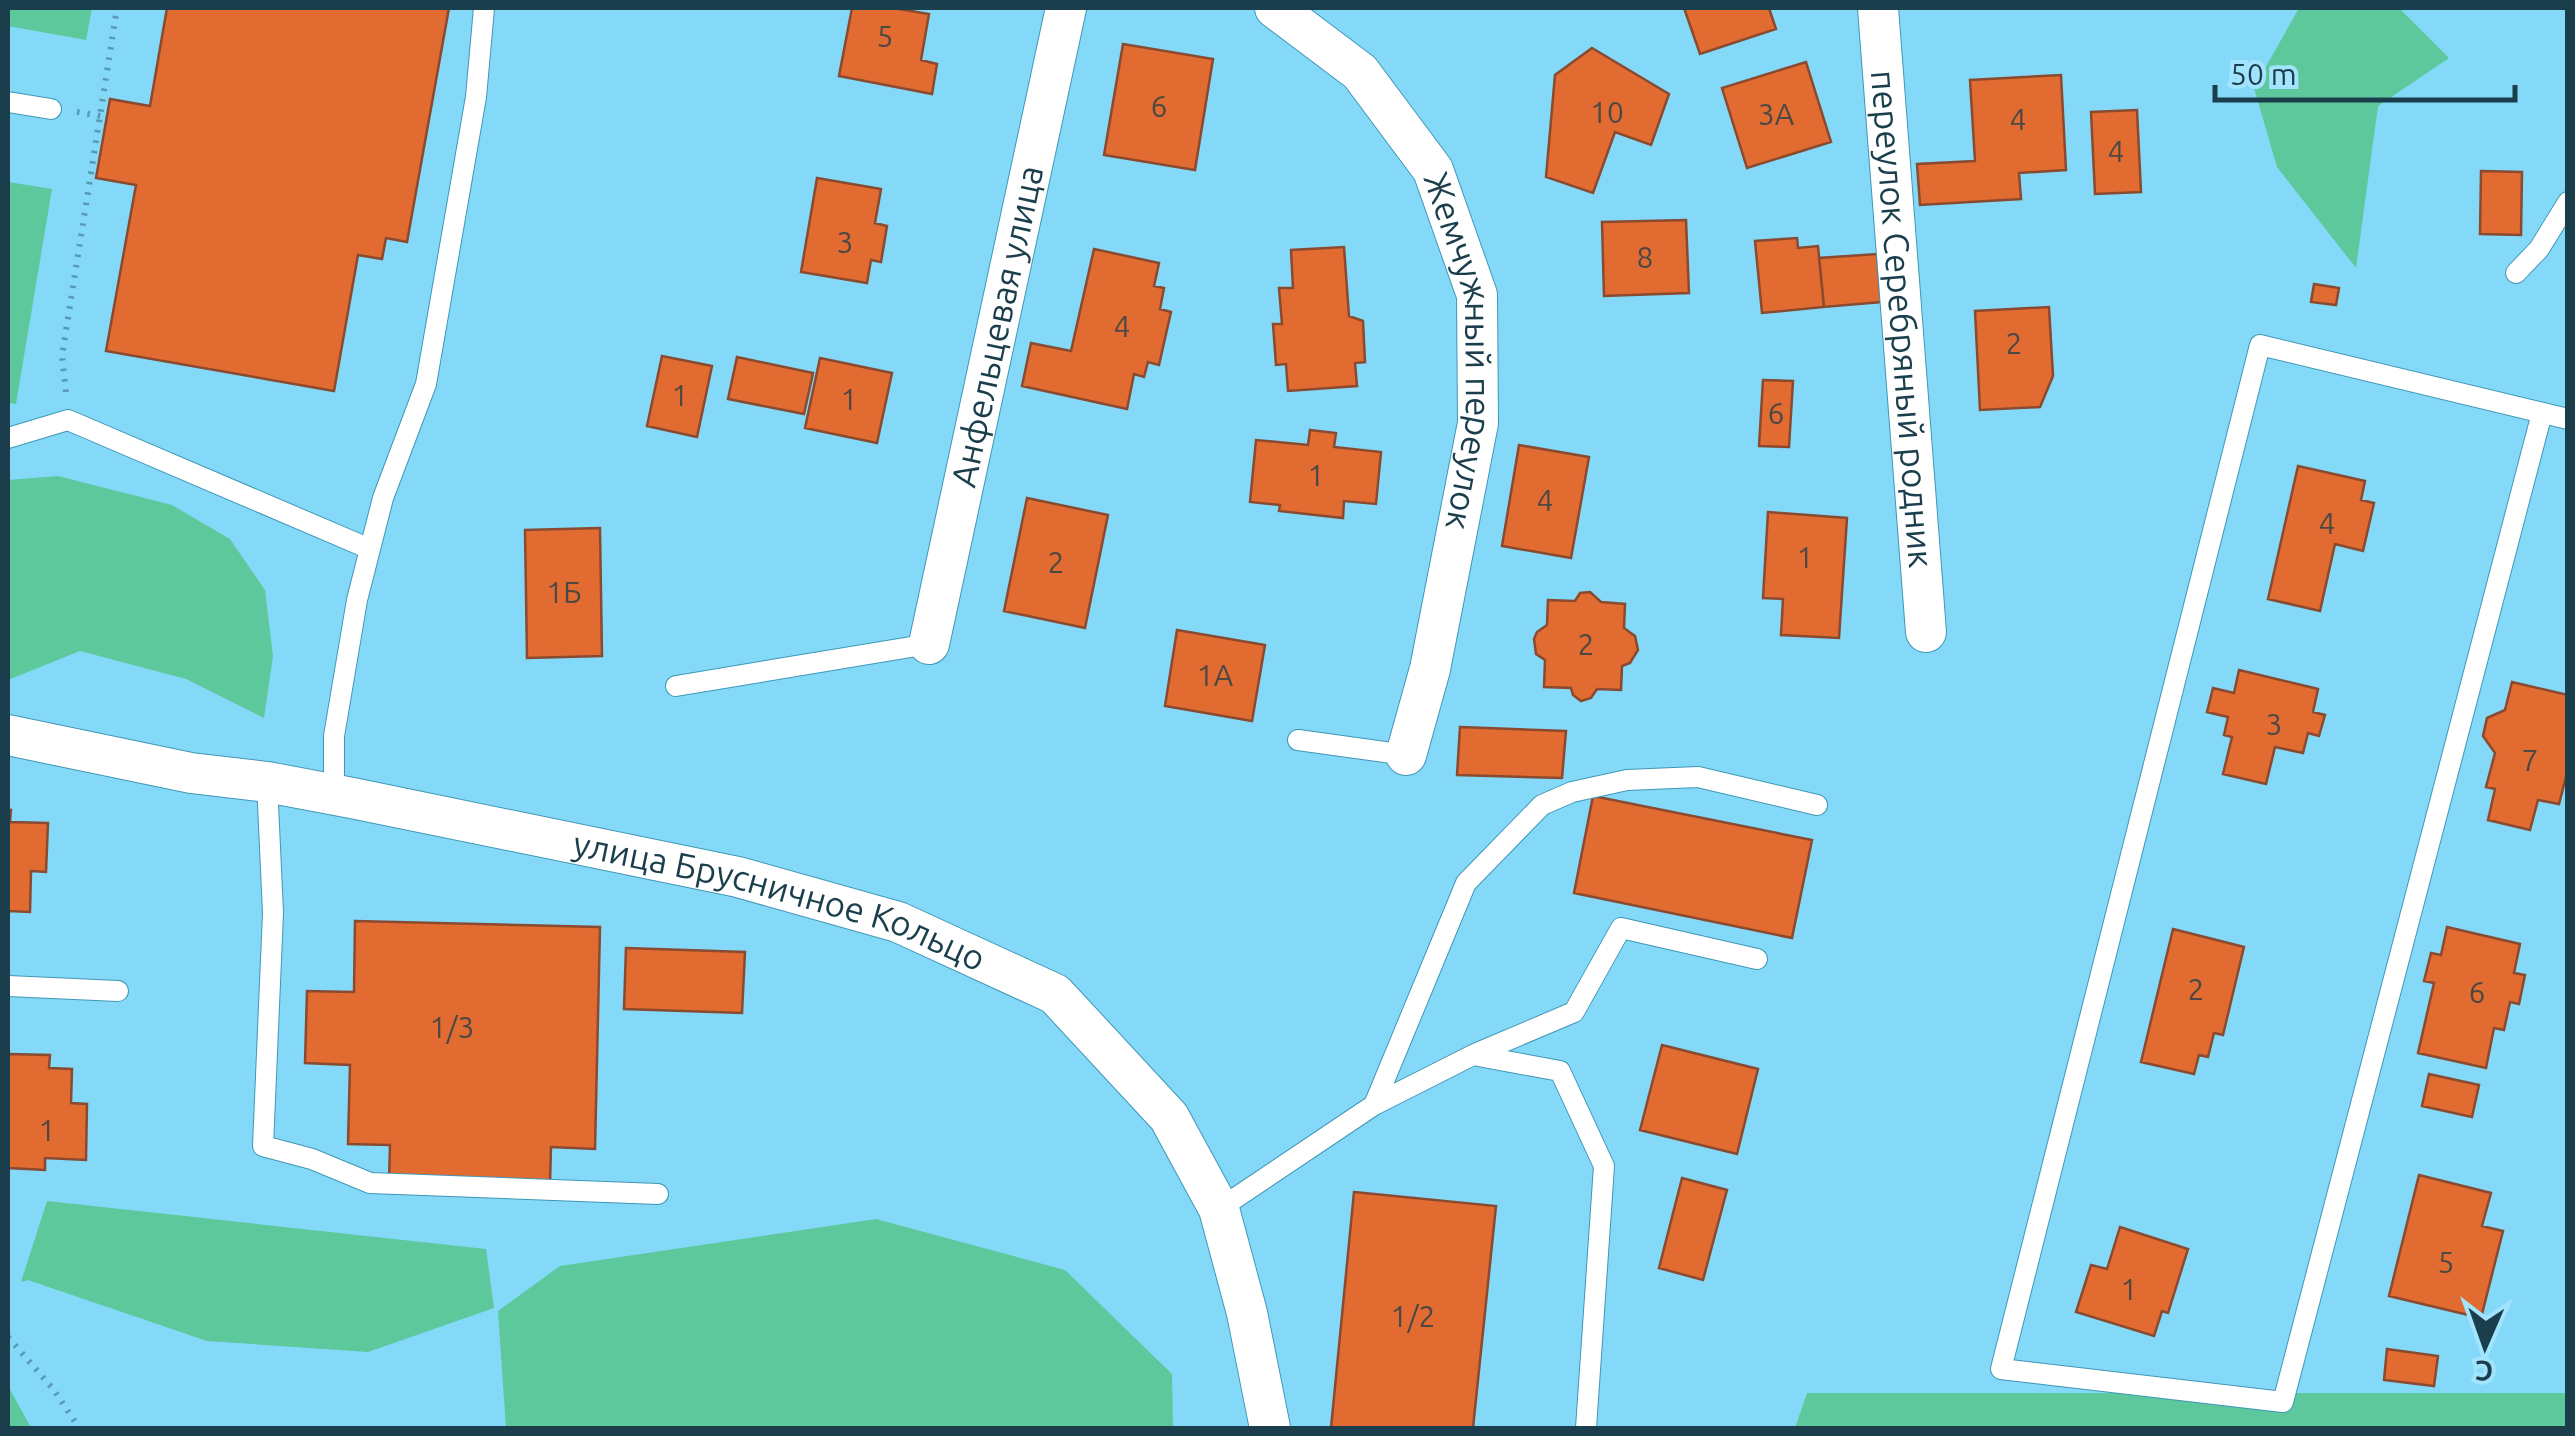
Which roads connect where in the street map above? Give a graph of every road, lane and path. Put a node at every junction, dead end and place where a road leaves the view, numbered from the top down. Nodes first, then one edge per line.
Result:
1 (117, 8) edge
2 (484, 8) edge
3 (1066, 8) edge
4 (1275, 8) edge
5 (1878, 8) edge
6 (8, 102) edge
7 (51, 109) dead end
8 (2568, 202) edge
9 (2516, 274) dead end
10 (2542, 413) junction
11 (2568, 418) edge
12 (68, 420) junction
13 (8, 438) edge
14 (370, 548) junction
15 (1926, 632) dead end
16 (929, 644) joint
17 (676, 686) dead end
18 (8, 735) edge
19 (1298, 740) dead end
20 (1406, 756) joint
21 (268, 782) junction
22 (334, 794) junction
23 (1818, 805) dead end
24 (1758, 959) dead end
25 (8, 986) edge
26 (118, 991) dead end
27 (1473, 1055) junction
28 (1374, 1105) junction
29 (658, 1194) dead end
30 (1218, 1209) junction
31 (8, 1337) edge
32 (80, 1428) edge
33 (1270, 1428) edge
34 (1586, 1428) edge

1 - 12 path
2 - 14 lane
3 - 16 street, Анфельцевая улица
4 - 20 street, Жемчужный переулок
5 - 15 street, переулок Серебряный родник
6 - 7 lane
8 - 9 lane
10 - 10 lane
10 - 11 lane
12 - 13 lane
12 - 14 lane
14 - 22 lane
16 - 17 lane
18 - 21 street, улица Брусничное Кольцо
19 - 20 lane
21 - 22 street, улица Брусничное Кольцо
21 - 29 lane
22 - 30 street, улица Брусничное Кольцо
23 - 28 lane
24 - 27 lane
25 - 26 lane
27 - 28 lane
27 - 34 lane
28 - 30 lane
30 - 33 street, улица Брусничное Кольцо
31 - 32 path

